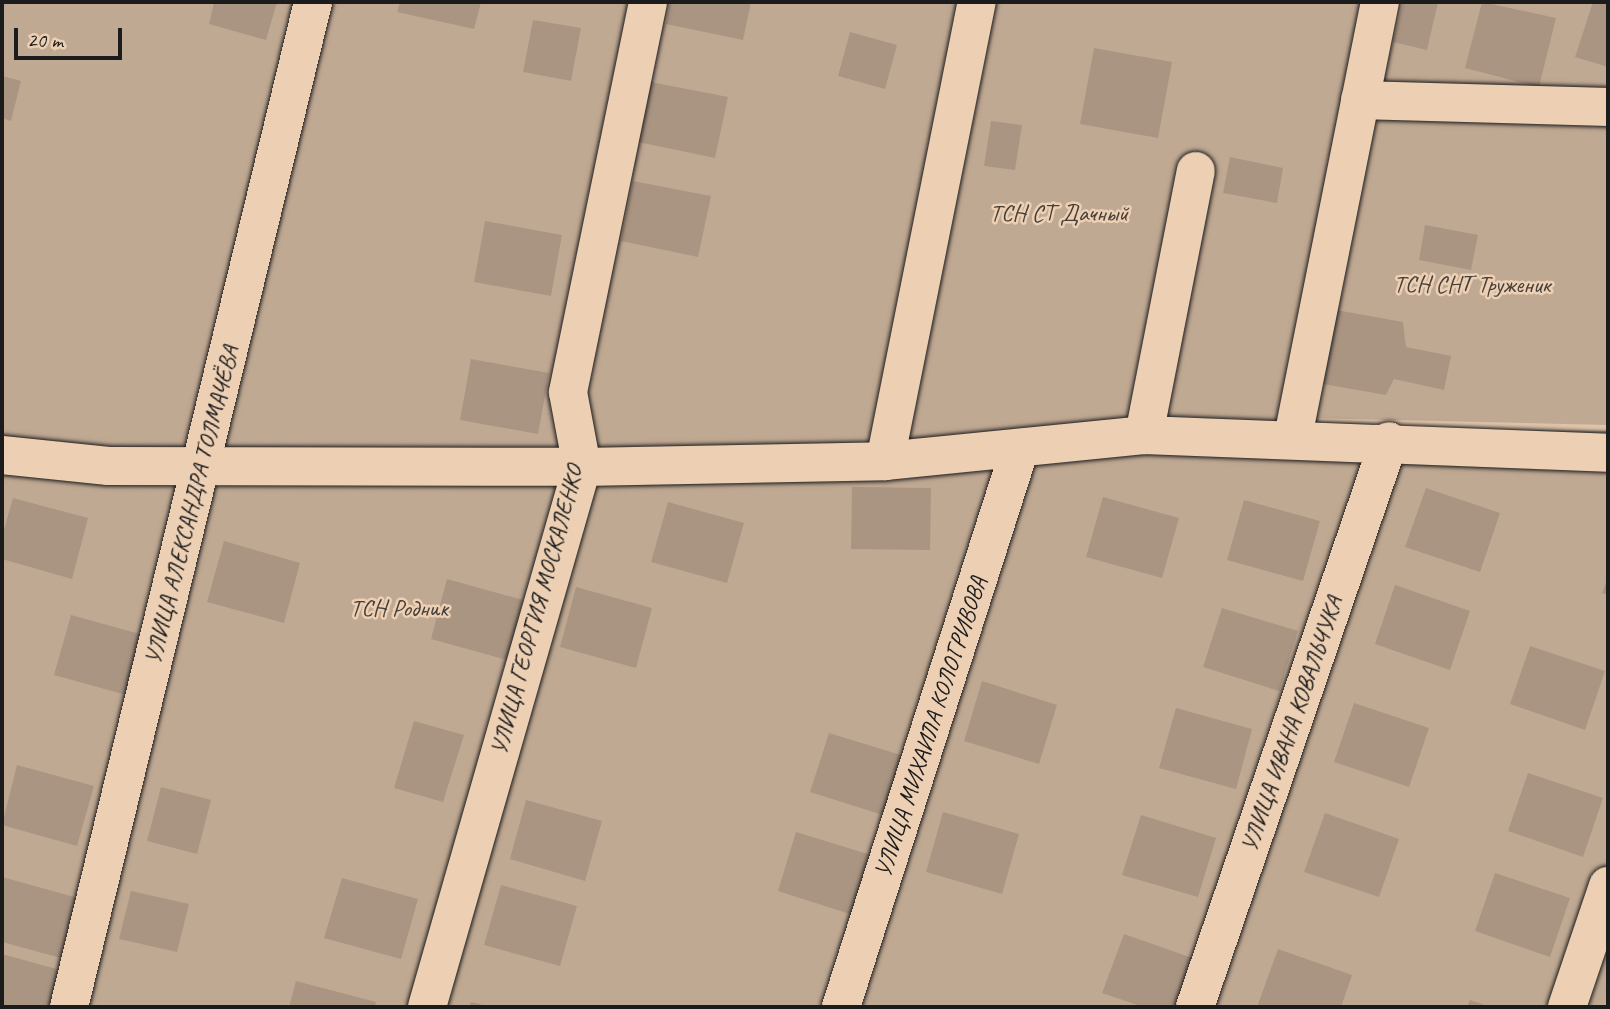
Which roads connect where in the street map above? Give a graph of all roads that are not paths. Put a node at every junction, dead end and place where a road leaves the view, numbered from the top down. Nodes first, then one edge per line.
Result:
1 (313, 2) edge
2 (648, 2) edge
3 (977, 2) edge
4 (1380, 2) edge
5 (1360, 100) junction
6 (1608, 107) edge
7 (1196, 171) dead end
8 (1144, 435) junction
9 (1293, 437) junction
10 (1389, 442) junction
11 (1020, 448) junction
12 (1608, 453) edge
13 (2, 455) edge
14 (885, 461) junction
15 (202, 465) junction
16 (582, 467) junction
17 (1608, 886) edge
18 (69, 1007) edge
19 (427, 1007) edge
20 (841, 1007) edge
21 (1195, 1007) edge
22 (1567, 1007) edge

1 - 15 street, УЛИЦА АЛЕКСАНДРА ТОЛМАЧЁВА
2 - 16 street, УЛИЦА ГЕОРГИЯ МОСКАЛЕНКО
3 - 14 street
4 - 5 street
5 - 6 street
5 - 9 street
7 - 8 street
8 - 9 street
8 - 11 street
9 - 10 street
10 - 12 street
10 - 21 street, УЛИЦА ИВАНА КОВАЛЬЧУКА
11 - 14 street
11 - 20 street, УЛИЦА МИХАИЛА КОЛОГРИВОВА
13 - 15 street
14 - 16 street
15 - 16 street
15 - 18 street, УЛИЦА АЛЕКСАНДРА ТОЛМАЧЁВА
16 - 19 street, УЛИЦА ГЕОРГИЯ МОСКАЛЕНКО
17 - 22 street

